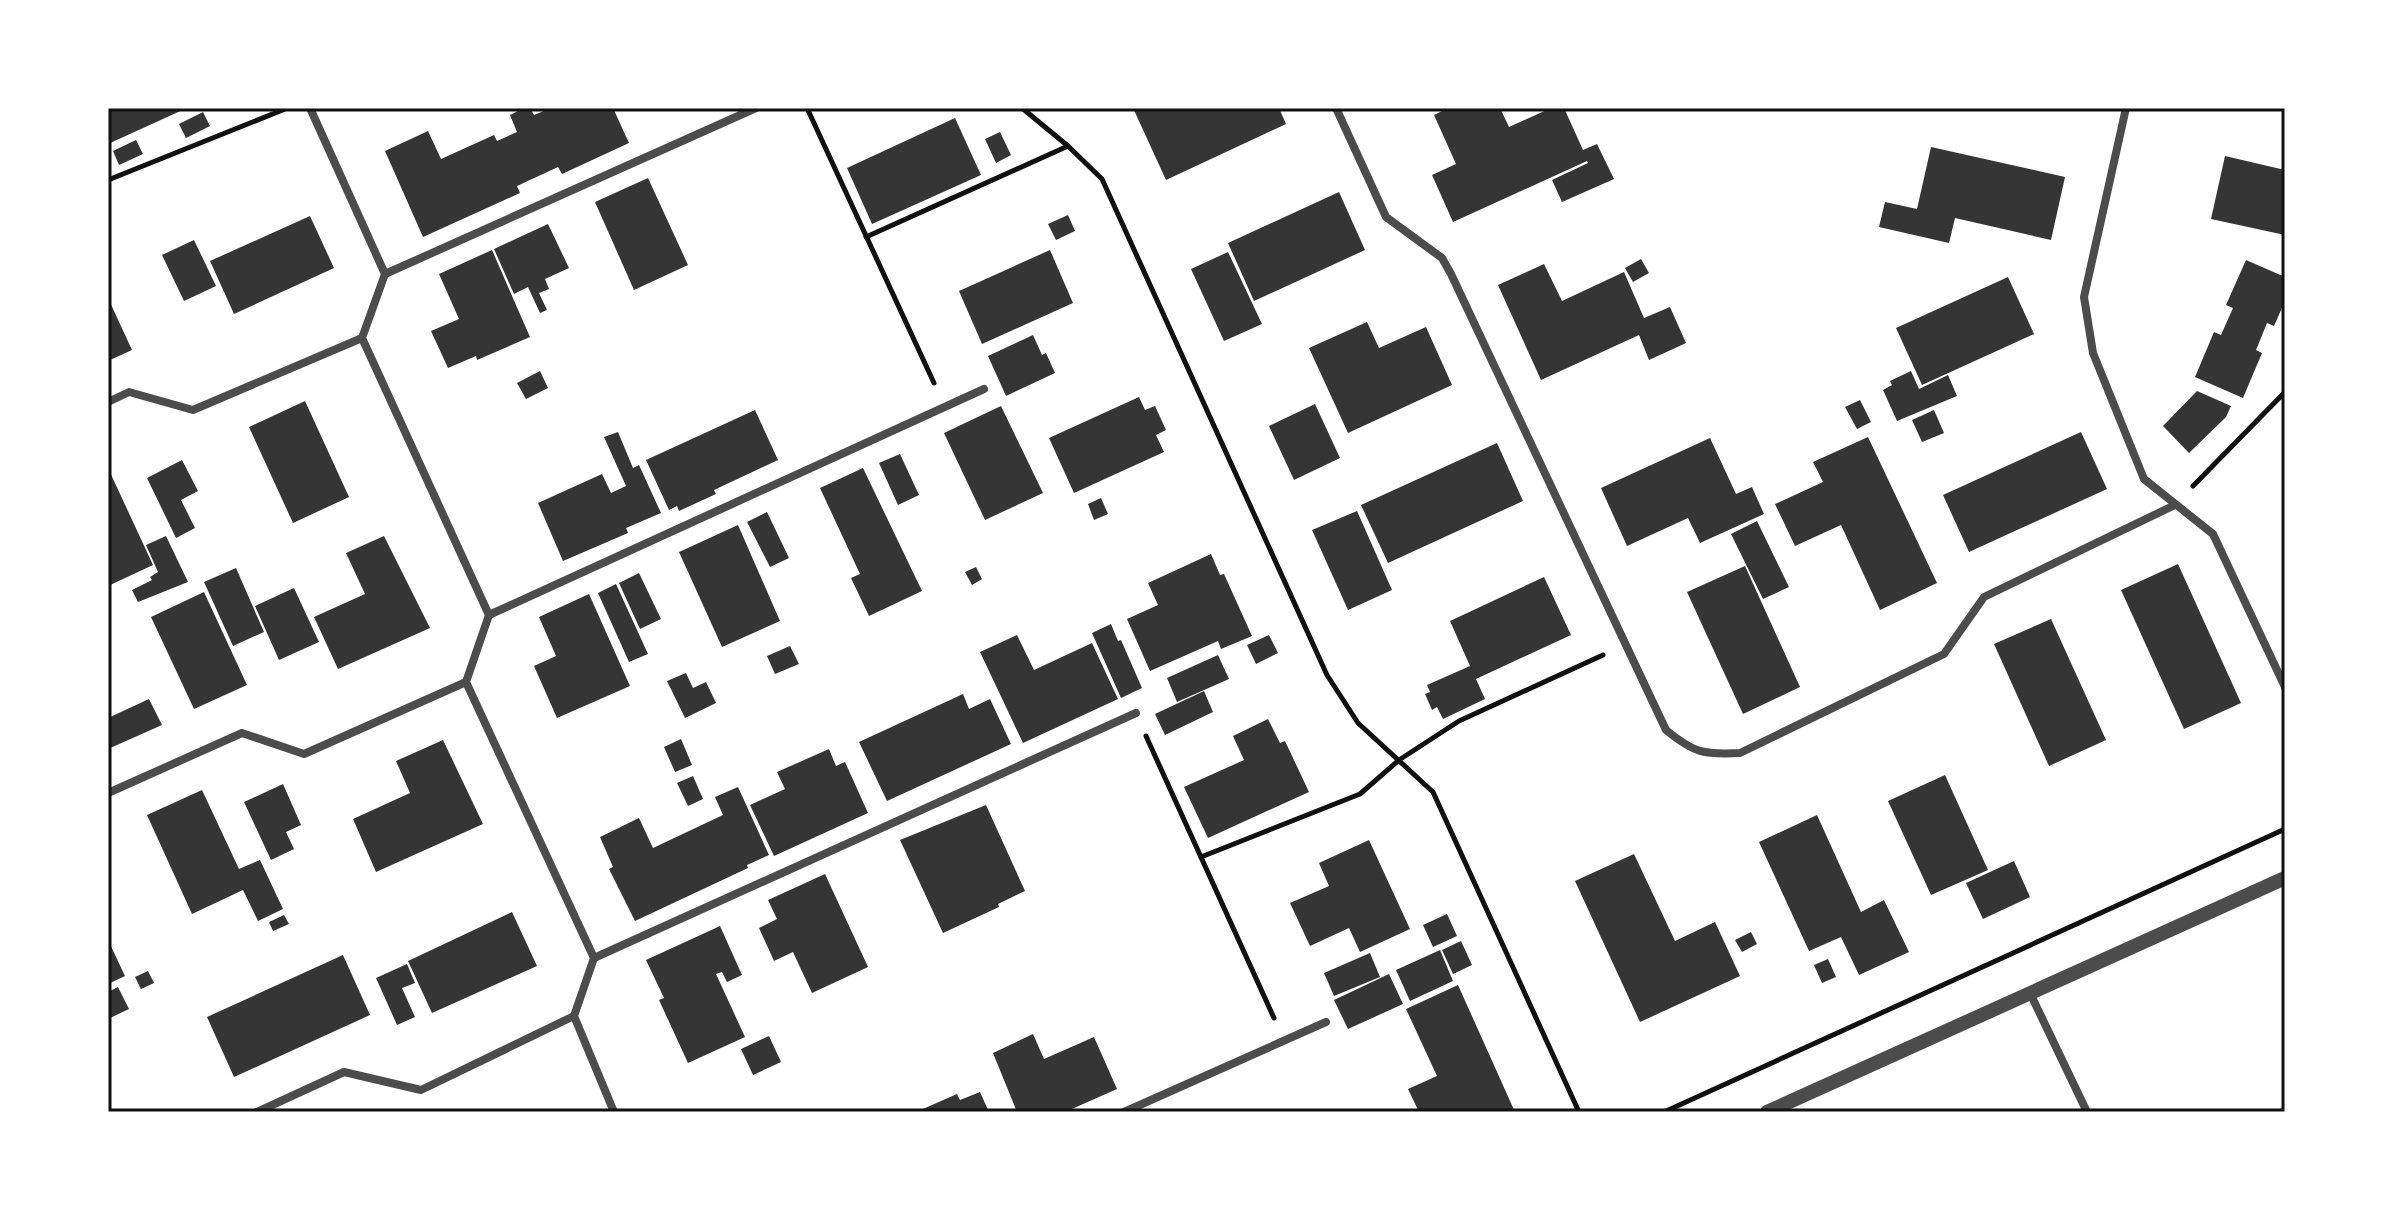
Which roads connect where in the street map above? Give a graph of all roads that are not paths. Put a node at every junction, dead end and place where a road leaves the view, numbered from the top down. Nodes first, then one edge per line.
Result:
1 (310, 108) edge
2 (756, 108) edge
3 (1336, 108) edge
4 (2126, 108) edge
5 (385, 274) junction
6 (362, 338) junction
7 (984, 389) dead end
8 (108, 402) edge
9 (2175, 505) junction
10 (489, 615) junction
11 (466, 682) junction
12 (2285, 687) edge
13 (1136, 713) road end
14 (108, 793) edge
15 (2285, 878) edge
16 (594, 958) junction
17 (2030, 993) junction
18 (574, 1016) junction
19 (1326, 1022) dead end
20 (257, 1112) edge
21 (614, 1112) edge
22 (1124, 1112) edge
23 (1767, 1112) edge
24 (2087, 1112) edge

1 - 5 street
2 - 5 street
3 - 9 street
4 - 9 street
5 - 6 street
6 - 8 street
6 - 10 street
7 - 10 street
9 - 12 street
10 - 11 street
11 - 14 street
11 - 16 street
13 - 16 street
15 - 17 street
16 - 18 street
17 - 23 street
17 - 24 street
18 - 20 street
18 - 21 street
19 - 22 street

